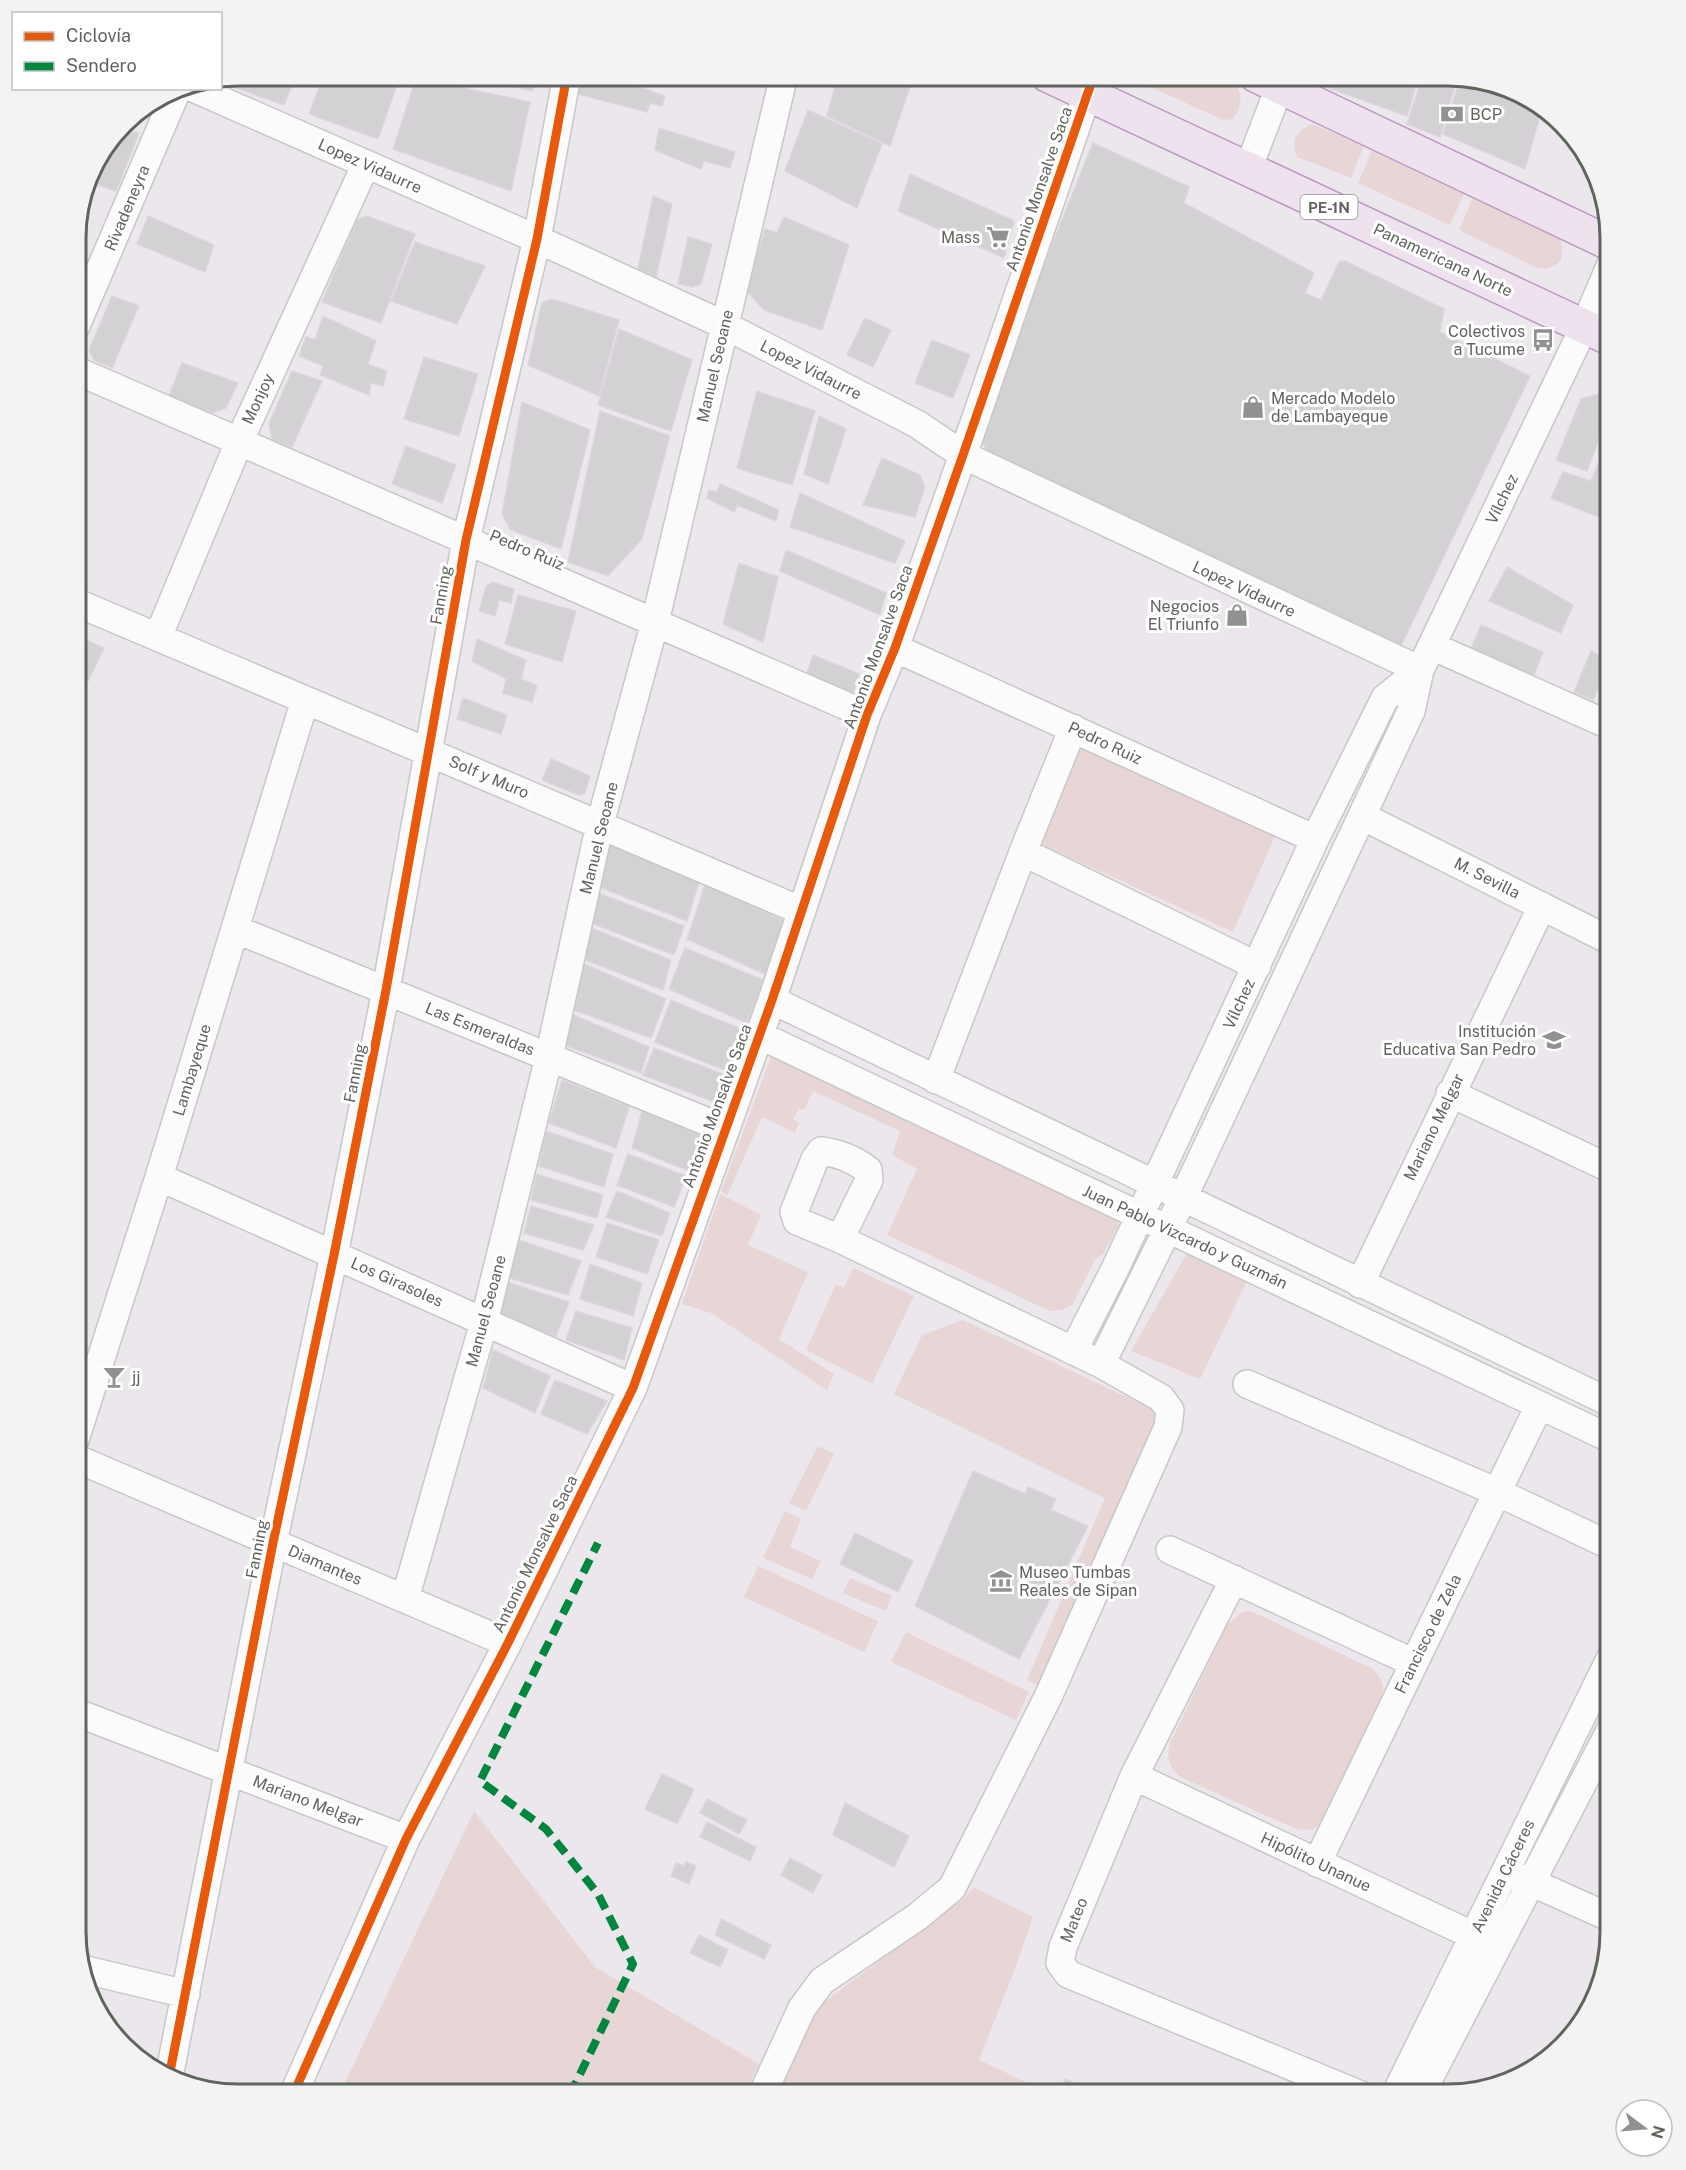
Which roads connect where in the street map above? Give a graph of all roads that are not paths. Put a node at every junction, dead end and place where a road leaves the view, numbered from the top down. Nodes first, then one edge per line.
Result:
1 (565, 86) edge
2 (781, 86) edge
3 (1089, 86) edge
4 (1094, 86) edge
5 (1271, 86) edge
6 (1287, 86) edge
7 (199, 91) edge
8 (173, 100) edge
9 (366, 164) junction
10 (1248, 169) junction
11 (537, 239) junction
12 (1600, 239) edge
13 (86, 302) edge
14 (724, 325) junction
15 (1598, 333) edge
16 (86, 375) edge
17 (239, 441) junction
18 (963, 455) junction
19 (466, 540) junction
20 (86, 607) edge
21 (655, 622) junction
22 (158, 637) junction
23 (1432, 646) junction
24 (895, 648) junction
25 (1420, 670) junction
26 (305, 700) junction
27 (867, 715) junction
28 (1600, 721) edge
29 (1073, 728) junction
30 (428, 752) junction
31 (1362, 816) junction
32 (600, 824) junction
33 (1315, 839) junction
34 (1023, 852) junction
35 (1542, 906) junction
36 (802, 911) junction
37 (235, 929) junction
38 (1600, 935) edge
39 (1257, 966) junction
40 (386, 990) junction
41 (772, 1000) junction
42 (759, 1035) junction
43 (549, 1057) junction
44 (936, 1080) junction
45 (1450, 1093) junction
46 (725, 1129) junction
47 (1600, 1164) edge
48 (159, 1177) junction
49 (1154, 1184) junction
50 (1183, 1198) junction
51 (1140, 1215) junction
52 (1168, 1228) junction
53 (840, 1239) dead end
54 (334, 1255) junction
55 (1360, 1284) junction
56 (484, 1322) junction
57 (1073, 1351) junction
58 (1101, 1364) junction
59 (1247, 1384) dead end
60 (633, 1388) junction
61 (1600, 1398) edge
62 (86, 1406) edge
63 (1539, 1406) junction
64 (1600, 1434) edge
65 (86, 1463) edge
66 (1497, 1492) junction
67 (1600, 1541) edge
68 (273, 1543) junction
69 (1170, 1550) dead end
70 (1234, 1580) junction
71 (405, 1599) junction
72 (508, 1643) junction
73 (1414, 1663) junction
74 (1600, 1679) edge
75 (86, 1716) edge
76 (1600, 1750) edge
77 (230, 1772) junction
78 (1134, 1776) junction
79 (406, 1839) junction
80 (1317, 1863) junction
81 (1506, 1870) junction
82 (1532, 1882) junction
83 (1600, 1913) edge
84 (1474, 1936) junction
85 (1499, 1947) junction
86 (91, 1971) edge
87 (186, 1994) junction
88 (171, 2069) edge
89 (298, 2084) edge
90 (767, 2084) edge
91 (1334, 2084) edge
92 (1400, 2084) edge
93 (1426, 2084) edge

1 - 11 street, Fanning
2 - 14 street, Manuel Seoane
3 - 18 street, Antonio Monsalve Saca
4 - 10 highway, Panamericana Norte / PE-1N
5 - 10 street
6 - 12 highway
7 - 9 street, Lopez Vidaurre
8 - 13 street, Rivadeneyra
9 - 11 street, Lopez Vidaurre
9 - 17 street, Monjoy
10 - 15 highway, Panamericana Norte / PE-1N
11 - 14 street, Lopez Vidaurre
11 - 19 street, Fanning
14 - 18 street, Lopez Vidaurre
14 - 21 street, Manuel Seoane
15 - 23 street, Vílchez
16 - 17 street, Pedro Ruiz
17 - 19 street, Pedro Ruiz
17 - 22 street, Monjoy
18 - 24 street, Antonio Monsalve Saca
18 - 25 street, Lopez Vidaurre
19 - 21 street, Pedro Ruiz
19 - 30 street, Fanning
20 - 22 street, Solf y Muro
21 - 27 street, Pedro Ruiz
21 - 32 street, Manuel Seoane
22 - 26 street, Solf y Muro
23 - 25 street, Vílchez
23 - 28 street
24 - 27 street, Antonio Monsalve Saca
24 - 29 street, Pedro Ruiz
25 - 31 street, Vílchez
25 - 33 street, Vílchez
26 - 30 street, Solf y Muro
26 - 37 street, Lambayeque
27 - 36 street, Antonio Monsalve Saca
29 - 33 street, Pedro Ruiz
29 - 34 street
30 - 32 street, Solf y Muro
30 - 40 street, Fanning
31 - 35 street, M. Sevilla
31 - 50 street, Vílchez
32 - 36 street, Solf y Muro
32 - 43 street, Manuel Seoane
33 - 39 street, Vílchez
34 - 39 street
34 - 44 street
35 - 38 street, M. Sevilla
35 - 45 street, Mariano Melgar
36 - 41 street, Antonio Monsalve Saca
37 - 40 street, Las Esmeraldas
37 - 48 street, Lambayeque
39 - 49 street, Vílchez
40 - 43 street, Las Esmeraldas
40 - 54 street, Fanning
41 - 42 street, Antonio Monsalve Saca
41 - 44 street, Juan Pablo Vizcardo y Guzmán
42 - 46 street, Antonio Monsalve Saca
42 - 51 street, Juan Pablo Vizcardo y Guzmán
43 - 46 street, Las Esmeraldas
43 - 56 street, Manuel Seoane
44 - 49 street, Juan Pablo Vizcardo y Guzmán
45 - 47 street
45 - 55 street, Mariano Melgar
46 - 60 street, Antonio Monsalve Saca
48 - 54 street, Los Girasoles
48 - 62 street, Lambayeque
49 - 50 street, Juan Pablo Vizcardo y Guzmán
49 - 51 street, Vílchez
50 - 52 street, Vílchez
50 - 55 street, Juan Pablo Vizcardo y Guzmán
51 - 52 street, Juan Pablo Vizcardo y Guzmán
51 - 57 street, Vílchez
52 - 58 street, Vílchez
52 - 63 street, Juan Pablo Vizcardo y Guzmán
53 - 57 street
54 - 56 street, Los Girasoles
54 - 68 street, Fanning
55 - 61 street, Juan Pablo Vizcardo y Guzmán
56 - 60 street, Los Girasoles
56 - 71 street, Manuel Seoane
57 - 58 street
58 - 90 street
59 - 66 street
60 - 72 street, Antonio Monsalve Saca
63 - 64 street, Juan Pablo Vizcardo y Guzmán
63 - 66 street, Francisco de Zela
65 - 68 street, Diamantes
66 - 67 street
66 - 73 street, Francisco de Zela
68 - 71 street, Diamantes
68 - 77 street, Fanning
69 - 70 street
70 - 73 street
70 - 78 street, Mateo
71 - 72 street, Diamantes
72 - 79 street, Antonio Monsalve Saca
73 - 80 street, Francisco de Zela
74 - 81 street, Avenida Cáceres
75 - 77 street, Mariano Melgar
76 - 82 street, Avenida Cáceres
77 - 79 street, Mariano Melgar
77 - 87 street, Fanning
78 - 80 street, Hipólito Unanue
78 - 91 street, Mateo
79 - 89 street, Antonio Monsalve Saca
80 - 84 street, Hipólito Unanue
81 - 82 street
81 - 84 street, Avenida Cáceres
82 - 83 street
82 - 85 street, Avenida Cáceres
84 - 85 street, Hipólito Unanue
84 - 92 street, Avenida Cáceres
85 - 93 street, Avenida Cáceres
86 - 87 street
87 - 88 street, Fanning

